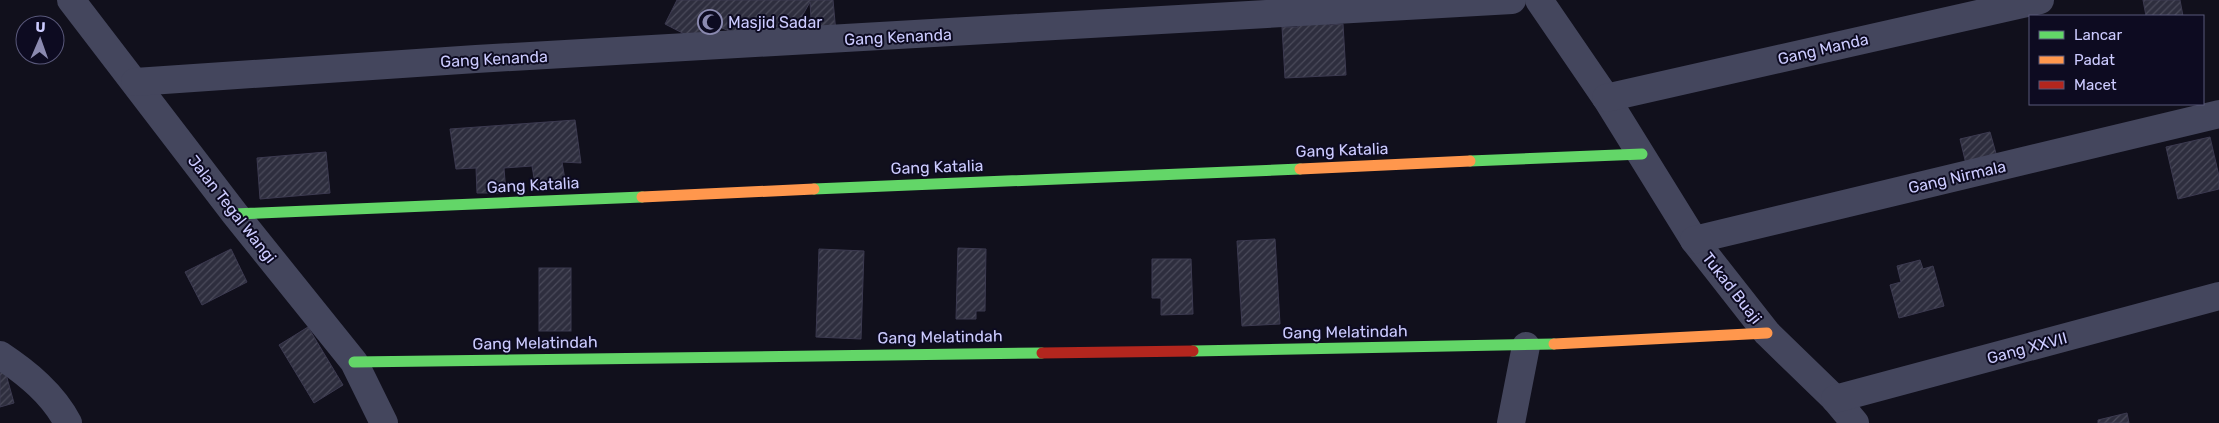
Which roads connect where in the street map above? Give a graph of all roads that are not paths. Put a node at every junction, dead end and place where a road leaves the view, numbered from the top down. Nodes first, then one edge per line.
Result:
1 (71, 0) edge
2 (1512, 0) edge
3 (1539, 0) edge
4 (2040, 0) edge
5 (134, 82) junction
6 (1606, 98) junction
7 (2219, 114) edge
8 (1642, 154) junction
9 (234, 214) junction
10 (1694, 240) junction
11 (2219, 296) edge
12 (1767, 332) junction
13 (1526, 346) junction
14 (0, 355) edge
15 (354, 362) junction
16 (1835, 399) junction
17 (68, 423) edge
18 (384, 423) edge
19 (1511, 423) edge
20 (1855, 423) edge

1 - 5 street, Jalan Tegal Wangi
2 - 5 street, Gang Kenanda
3 - 6 street, Tukad Buaji
4 - 6 street, Gang Manda
5 - 9 street, Jalan Tegal Wangi
6 - 8 street, Tukad Buaji
7 - 10 street, Gang Nirmala
8 - 9 street, Gang Katalia
8 - 10 street, Tukad Buaji
9 - 15 street, Jalan Tegal Wangi
10 - 12 street, Tukad Buaji
11 - 16 street, Gang XXVII
12 - 13 street, Tukad Buaji
12 - 16 street
13 - 15 street, Gang Melatindah
13 - 19 street
14 - 17 street
15 - 18 street, Jalan Tegal Wangi
16 - 20 street

